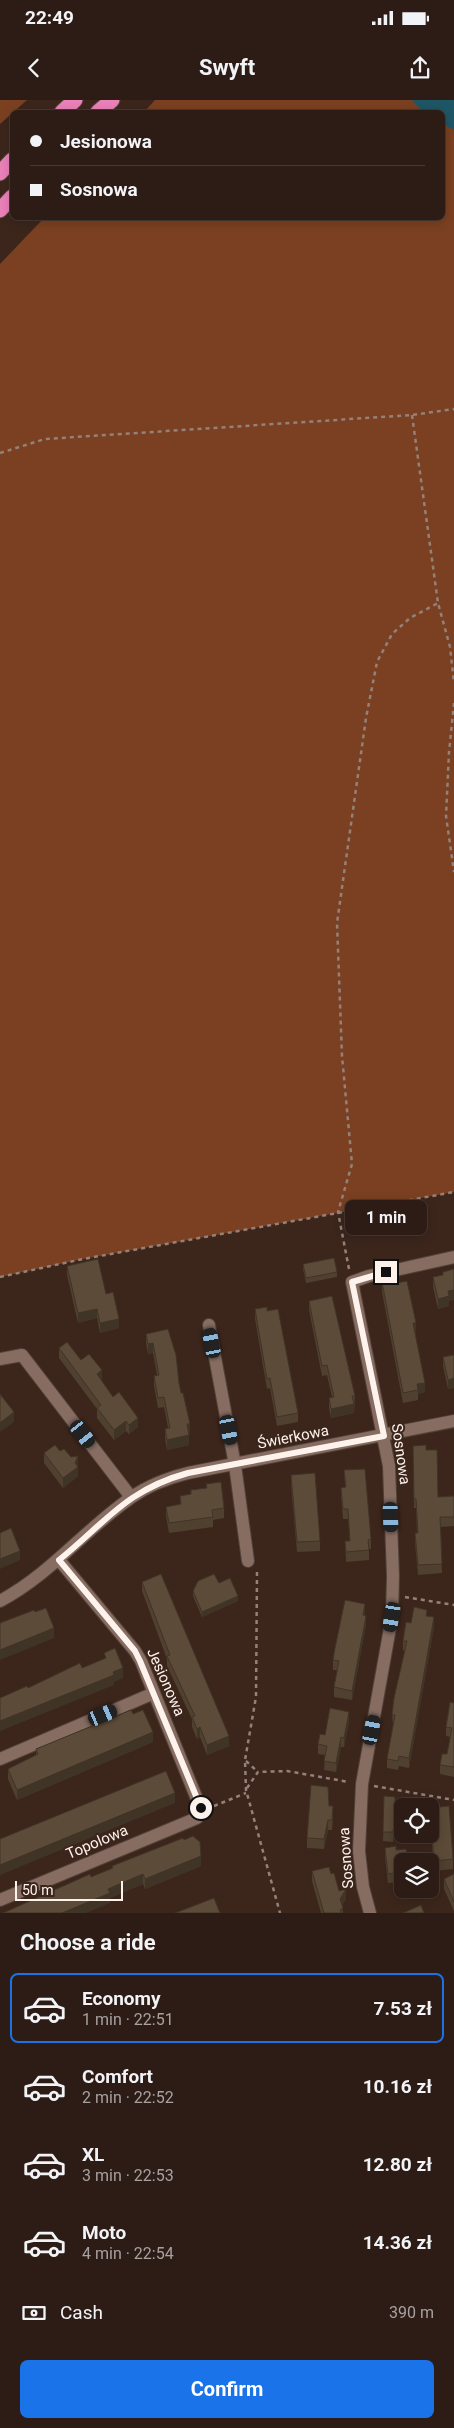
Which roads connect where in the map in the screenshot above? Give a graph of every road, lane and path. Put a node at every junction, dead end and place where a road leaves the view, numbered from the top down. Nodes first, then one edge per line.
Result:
1 (75, 100) edge
2 (112, 100) edge
3 (64, 110) edge
4 (100, 110) edge
5 (10, 162) edge
6 (0, 173) edge
7 (10, 199) edge
8 (0, 210) edge
9 (454, 409) edge
10 (412, 415) junction
11 (0, 453) edge
12 (438, 603) junction
13 (454, 683) edge
14 (454, 704) edge
15 (454, 872) edge
16 (454, 1192) edge
17 (338, 1212) junction
18 (454, 1257) edge
19 (347, 1264) dead end
20 (0, 1277) edge
21 (209, 1325) dead end
22 (0, 1359) edge
23 (454, 1421) edge
24 (384, 1436) junction
25 (236, 1465) junction
26 (131, 1497) junction
27 (59, 1560) junction
28 (252, 1565) joint
29 (394, 1595) junction
30 (0, 1601) edge
31 (454, 1605) edge
32 (154, 1693) junction
33 (0, 1759) edge
34 (245, 1760) junction
35 (258, 1772) junction
36 (362, 1784) junction
37 (246, 1791) junction
38 (454, 1800) edge
39 (201, 1808) junction
40 (0, 1900) edge
41 (280, 1913) edge
42 (370, 1913) edge

1 - 3 highway
2 - 4 highway
5 - 6 highway
7 - 8 highway
9 - 10 path
10 - 11 path
10 - 12 path
12 - 13 path
12 - 17 path
14 - 15 path
16 - 17 path
17 - 19 path
17 - 20 path
18 - 24 street, Sosnowa
21 - 25 street
22 - 26 street
23 - 24 street, Świerkowa
24 - 25 street, Świerkowa
24 - 29 street, Sosnowa
25 - 26 street, Świerkowa
25 - 28 street
26 - 27 street, Świerkowa
27 - 30 street, Świerkowa
27 - 32 street, Jesionowa
28 - 34 path
29 - 31 path
29 - 36 street, Sosnowa
32 - 33 street
32 - 39 street, Jesionowa
34 - 35 path
34 - 37 path
35 - 36 path
35 - 37 path
36 - 38 path
36 - 42 street, Sosnowa
37 - 39 path
37 - 41 path
39 - 40 street, Topolowa

